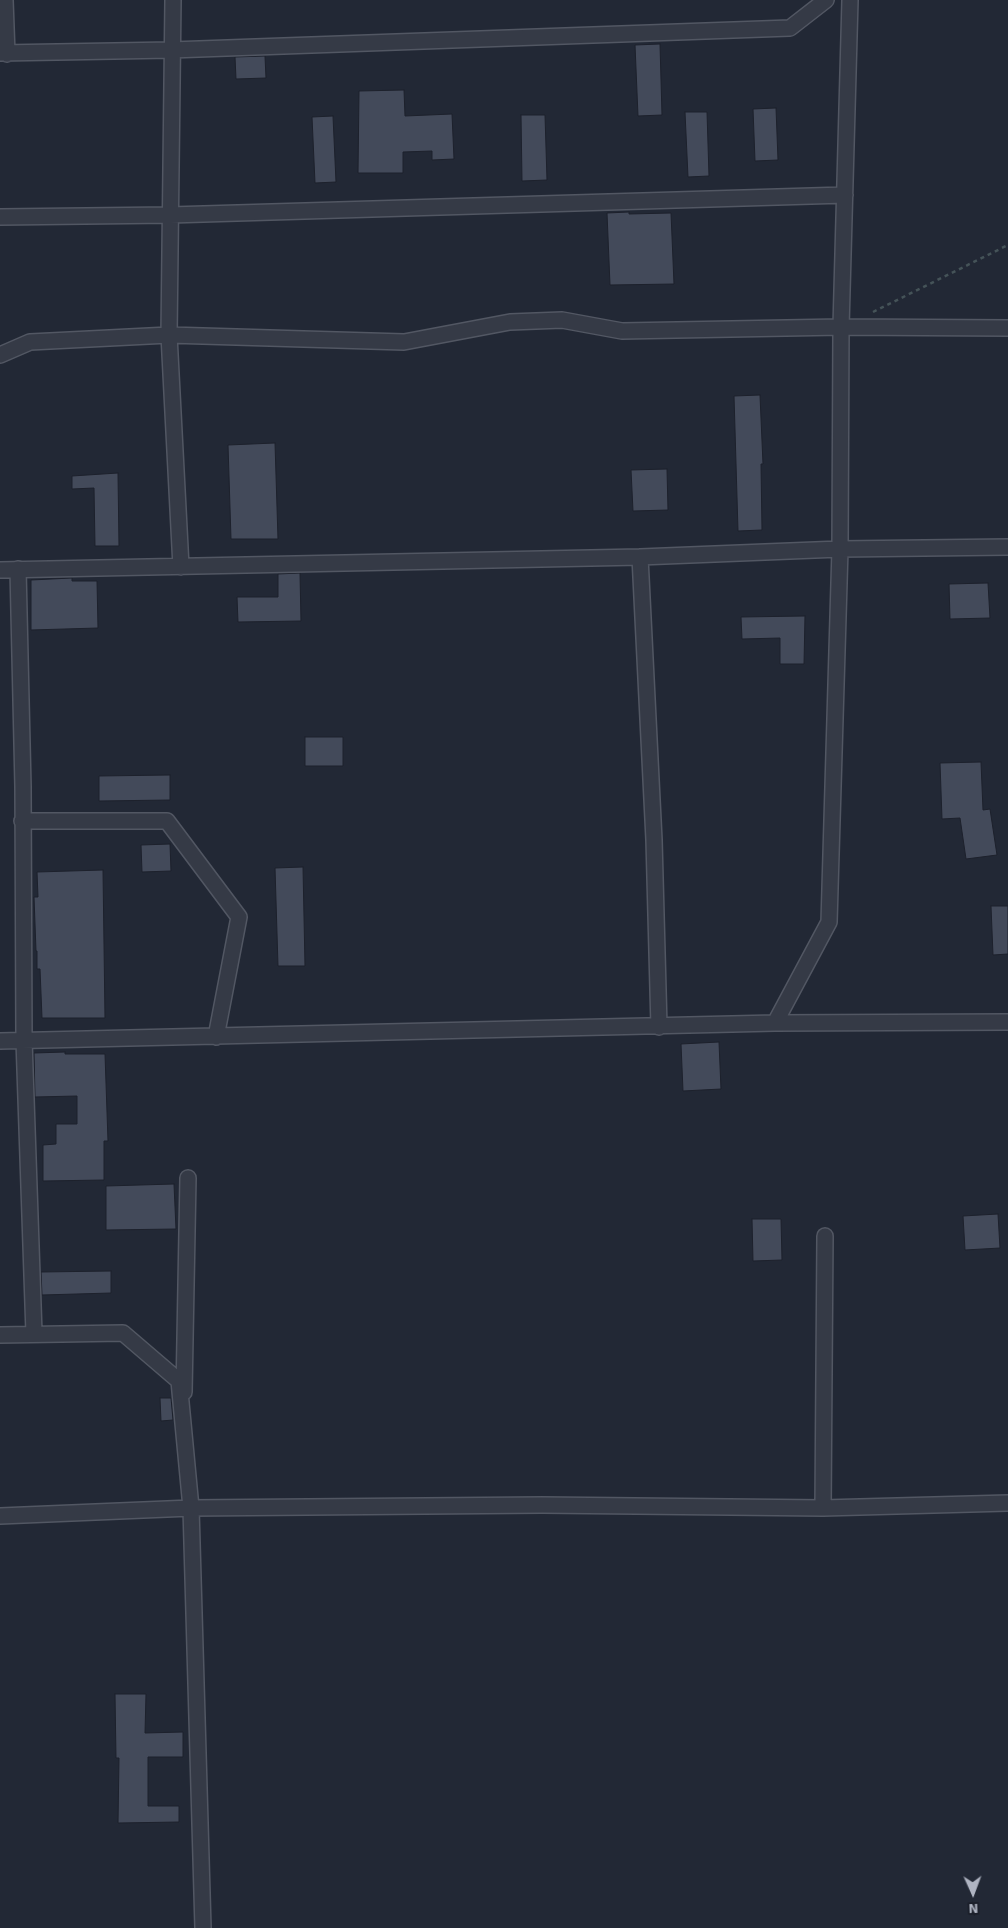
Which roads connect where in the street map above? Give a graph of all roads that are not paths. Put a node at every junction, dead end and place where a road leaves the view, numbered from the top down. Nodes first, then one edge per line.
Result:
1 (5, 0) edge
2 (173, 0) edge
3 (826, 0) edge
4 (850, 0) edge
5 (171, 50) junction
6 (3, 54) edge
7 (845, 195) junction
8 (170, 215) junction
9 (0, 217) edge
10 (841, 327) junction
11 (1008, 328) edge
12 (169, 335) junction
13 (0, 355) edge
14 (1008, 547) edge
15 (840, 549) junction
16 (640, 557) junction
17 (181, 566) junction
18 (18, 569) junction
19 (0, 570) edge
20 (22, 822) junction
21 (1008, 1022) edge
22 (775, 1023) junction
23 (659, 1027) junction
24 (216, 1036) junction
25 (24, 1040) junction
26 (0, 1041) edge
27 (188, 1178) dead end
28 (825, 1236) dead end
29 (0, 1334) edge
30 (34, 1334) junction
31 (183, 1419) junction
32 (1008, 1504) edge
33 (191, 1508) junction
34 (824, 1508) junction
35 (0, 1516) edge
36 (203, 1928) edge

1 - 6 street
2 - 5 street
3 - 5 street
4 - 7 street
5 - 6 street
5 - 8 street
7 - 8 street
7 - 10 street
8 - 9 street
8 - 12 street
10 - 11 street
10 - 12 street
10 - 15 street
12 - 13 street
12 - 17 street
14 - 15 street
15 - 16 street
15 - 22 street
16 - 17 street
16 - 23 street
17 - 18 street
18 - 19 street
18 - 20 street
20 - 24 street
20 - 25 street
21 - 22 street
22 - 23 street
23 - 24 street
24 - 25 street
25 - 26 street
25 - 30 street
27 - 31 street
28 - 34 street
29 - 30 street
30 - 31 street
31 - 33 street
32 - 34 street
33 - 34 street
33 - 35 street
33 - 36 street

